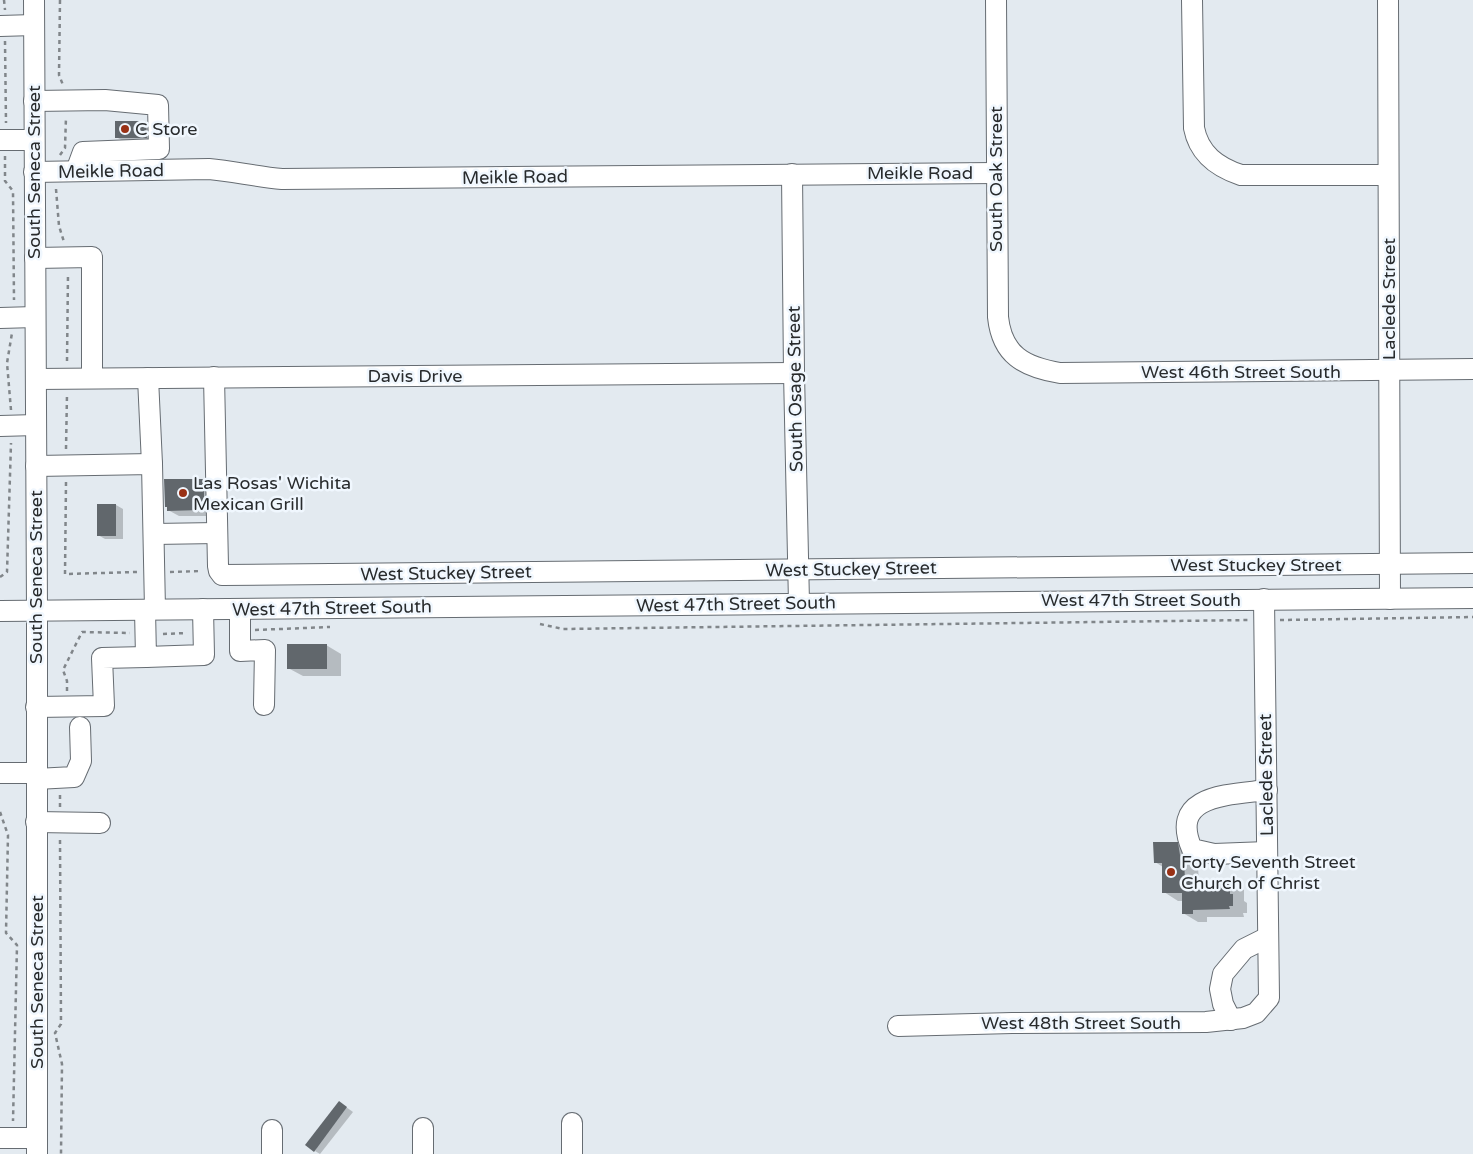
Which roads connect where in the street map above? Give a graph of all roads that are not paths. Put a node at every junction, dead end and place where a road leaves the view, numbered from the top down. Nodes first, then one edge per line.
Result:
1 (34, 0) edge
2 (996, 0) edge
3 (1192, 0) edge
4 (1388, 0) edge
5 (2, 26) edge
6 (34, 26) junction
7 (34, 101) junction
8 (3, 140) edge
9 (34, 140) junction
10 (76, 171) junction
11 (34, 172) junction
12 (996, 172) junction
13 (792, 174) junction
14 (1388, 175) junction
15 (35, 258) junction
16 (35, 317) junction
17 (7, 318) edge
18 (1014, 353) joint
19 (1389, 370) junction
20 (1473, 370) edge
21 (794, 373) junction
22 (214, 377) junction
23 (92, 378) junction
24 (148, 378) junction
25 (36, 380) junction
26 (36, 425) junction
27 (6, 426) edge
28 (152, 464) junction
29 (36, 466) junction
30 (217, 533) junction
31 (154, 534) junction
32 (1473, 563) edge
33 (1390, 564) junction
34 (798, 569) junction
35 (1473, 598) edge
36 (1264, 599) junction
37 (1390, 599) junction
38 (799, 603) junction
39 (240, 608) junction
40 (150, 609) junction
41 (203, 609) junction
42 (0, 611) edge
43 (37, 611) junction
44 (146, 657) junction
45 (264, 705) dead end
46 (36, 707) junction
47 (80, 727) dead end
48 (0, 773) edge
49 (36, 776) junction
50 (1267, 790) junction
51 (36, 822) junction
52 (100, 823) dead end
53 (1267, 852) junction
54 (1268, 937) junction
55 (1260, 1008) joint
56 (1231, 1020) junction
57 (898, 1026) dead end
58 (572, 1123) dead end
59 (423, 1128) dead end
60 (272, 1130) dead end
61 (5, 1138) edge
62 (37, 1146) edge
63 (272, 1154) edge
64 (423, 1154) edge
65 (572, 1154) edge

1 - 6 street, South Seneca Street
2 - 12 street, South Oak Street
3 - 14 street
4 - 14 street, Laclede Street
5 - 6 street
6 - 7 street, South Seneca Street
7 - 9 street, South Seneca Street
7 - 10 street
8 - 9 street
9 - 11 street, South Seneca Street
10 - 11 street, Meikle Road
10 - 13 street, Meikle Road
11 - 15 street, South Seneca Street
12 - 13 street, Meikle Road
12 - 18 street, South Oak Street
13 - 21 street, South Osage Street
14 - 19 street, Laclede Street
15 - 16 street, South Seneca Street
15 - 23 street
16 - 17 street
16 - 25 street, South Seneca Street
18 - 19 street, West 46th Street South
19 - 20 street, West 46th Street South
19 - 33 street, Laclede Street
21 - 22 street, Davis Drive
21 - 34 street, South Osage Street
22 - 24 street, Davis Drive
22 - 30 street
23 - 24 street, Davis Drive
23 - 25 street, Davis Drive
24 - 28 street
25 - 26 street, South Seneca Street
26 - 27 street
26 - 29 street, South Seneca Street
28 - 29 street
28 - 31 street
29 - 43 street, South Seneca Street
30 - 31 street
30 - 34 street, West Stuckey Street
31 - 40 street
32 - 33 street, West Stuckey Street
33 - 34 street, West Stuckey Street
33 - 37 street, Laclede Street
34 - 38 street, South Osage Street
35 - 37 street, West 47th Street South
36 - 37 street, West 47th Street South
36 - 38 street, West 47th Street South
36 - 50 street, Laclede Street
38 - 39 street, West 47th Street South
39 - 41 street, West 47th Street South
39 - 45 street
40 - 41 street, West 47th Street South
40 - 43 street, West 47th Street South
40 - 44 street
41 - 44 street
42 - 43 street, West 47th Street South
43 - 46 street, South Seneca Street
44 - 46 street
46 - 49 street, South Seneca Street
47 - 49 street
48 - 49 street
49 - 51 street, South Seneca Street
50 - 53 street, Laclede Street
50 - 53 street
51 - 52 street
51 - 62 street, South Seneca Street
53 - 54 street, Laclede Street
54 - 55 street, Laclede Street
54 - 56 street
55 - 56 street, West 48th Street South
56 - 57 street, West 48th Street South
58 - 65 street
59 - 64 street
60 - 63 street
61 - 62 street

